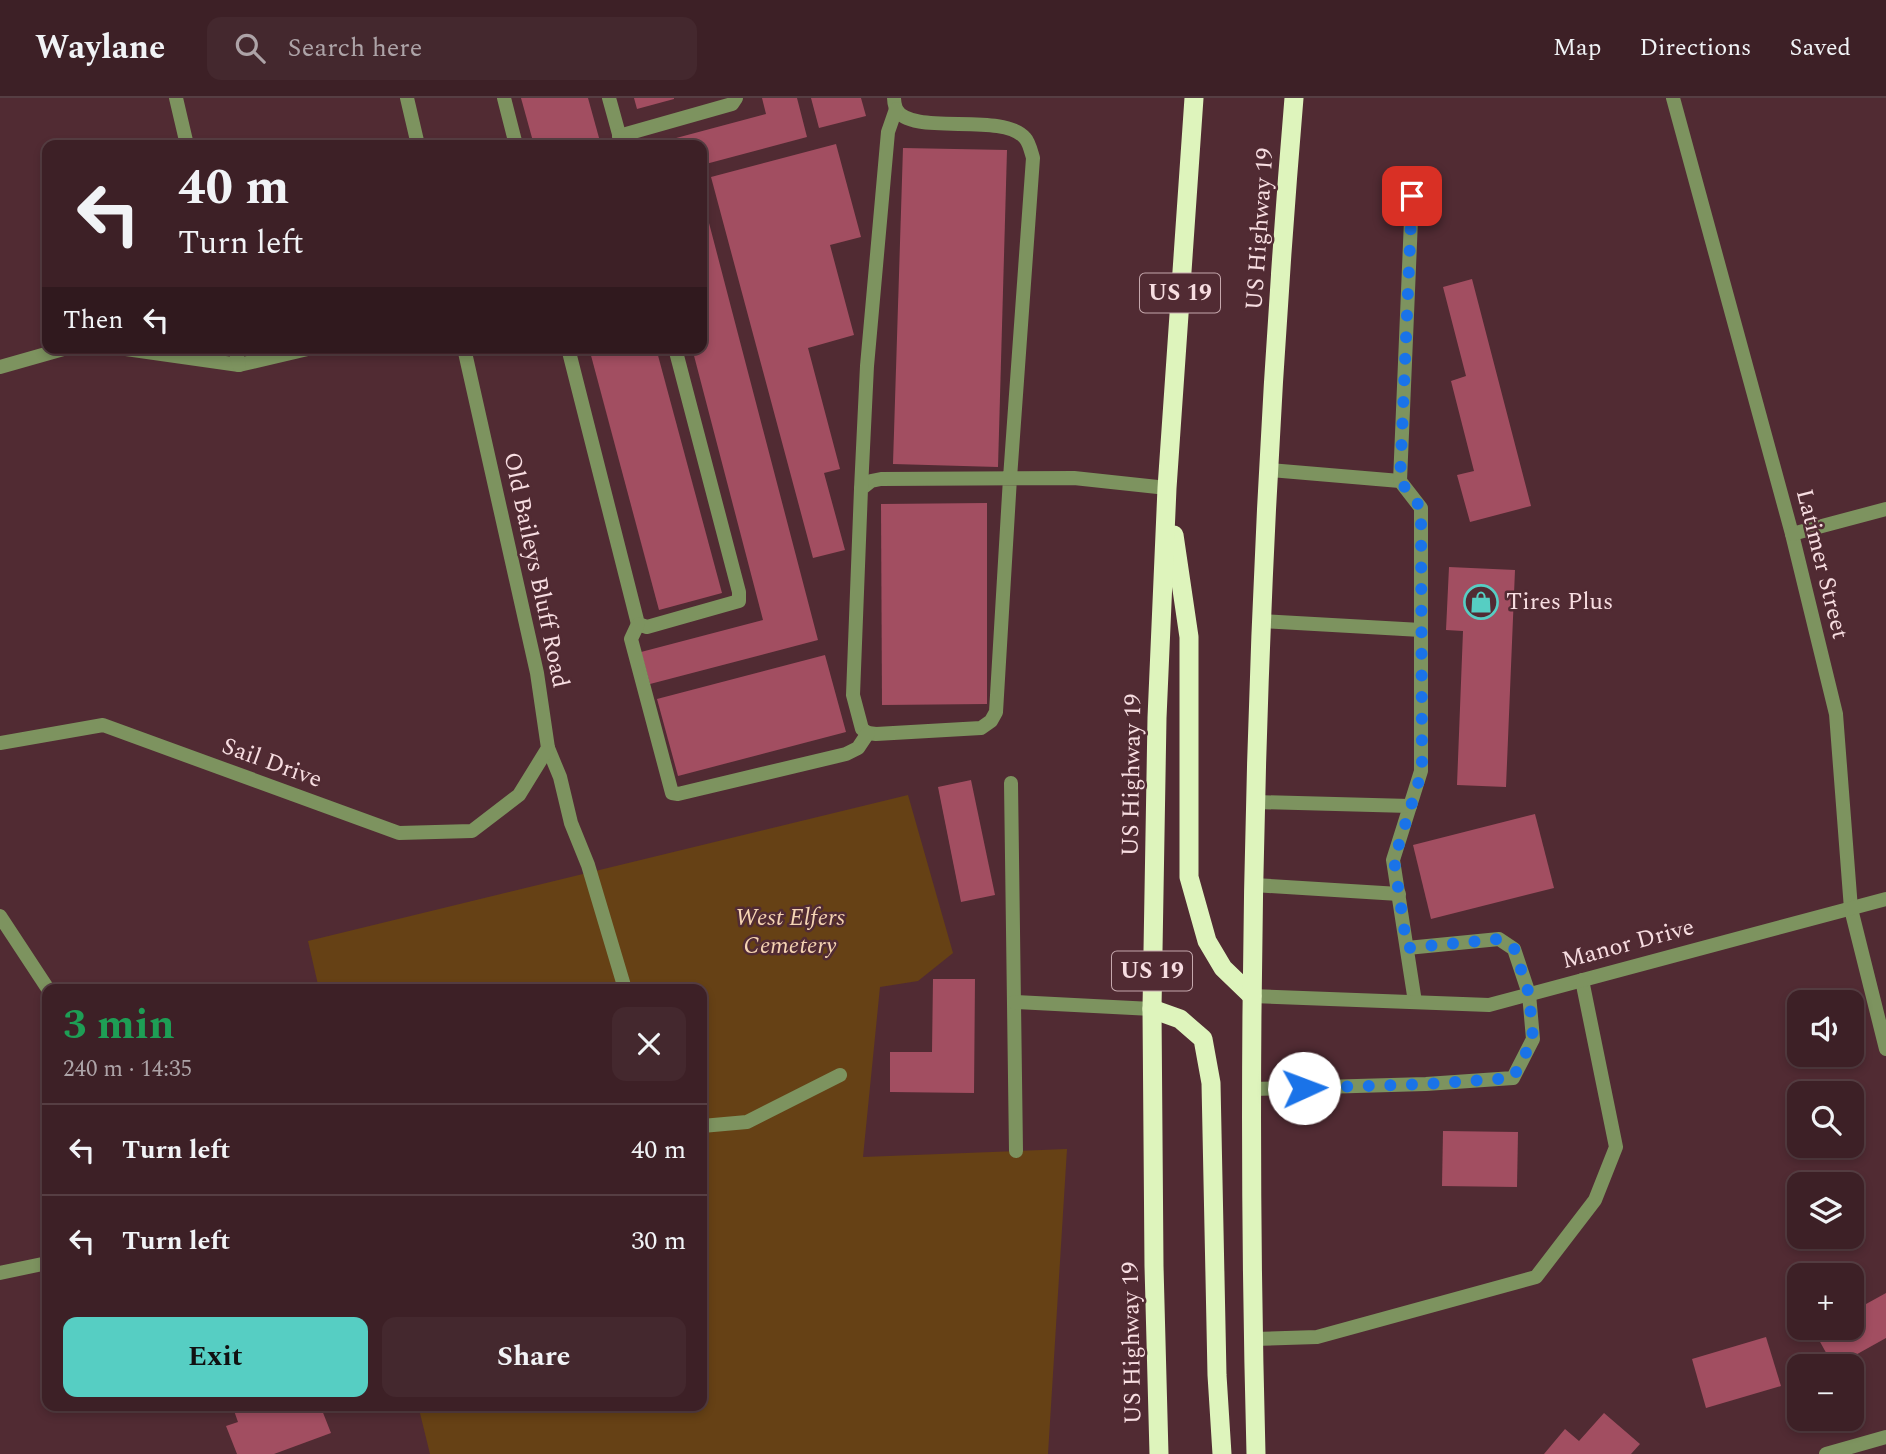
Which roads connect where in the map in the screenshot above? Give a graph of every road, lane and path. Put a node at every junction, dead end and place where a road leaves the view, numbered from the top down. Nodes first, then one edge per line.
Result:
1 (176, 98) edge
2 (407, 98) edge
3 (504, 98) edge
4 (610, 98) edge
5 (736, 98) edge
6 (1194, 98) edge
7 (1294, 98) edge
8 (1672, 98) edge
9 (895, 103) edge
10 (186, 140) edge
11 (417, 140) edge
12 (515, 140) edge
13 (620, 140) edge
14 (623, 140) edge
15 (1412, 196) dead end
16 (46, 354) edge
17 (161, 354) edge
18 (236, 354) edge
19 (286, 354) edge
20 (465, 354) edge
21 (570, 354) edge
22 (677, 354) edge
23 (239, 365) junction
24 (0, 367) edge
25 (1269, 470) junction
26 (1010, 478) junction
27 (1400, 481) junction
28 (1167, 488) junction
29 (861, 489) junction
30 (1886, 509) edge
31 (1792, 534) junction
32 (1262, 621) junction
33 (638, 624) junction
34 (1421, 630) junction
35 (868, 733) junction
36 (0, 744) edge
37 (548, 748) junction
38 (1012, 783) dead end
39 (1256, 802) junction
40 (1410, 806) junction
41 (1254, 886) junction
42 (1399, 894) junction
43 (1886, 899) edge
44 (1851, 909) junction
45 (0, 916) edge
46 (1407, 948) junction
47 (1582, 980) junction
48 (45, 984) edge
49 (624, 984) edge
50 (1529, 994) junction
51 (1252, 996) junction
52 (1014, 1002) junction
53 (1415, 1002) junction
54 (1152, 1009) junction
55 (1886, 1049) edge
56 (840, 1075) dead end
57 (1252, 1089) junction
58 (707, 1126) edge
59 (1016, 1151) dead end
60 (42, 1264) edge
61 (0, 1273) edge
62 (1253, 1339) junction
63 (1886, 1437) edge
64 (1159, 1454) edge
65 (1222, 1454) edge
66 (1256, 1454) edge
67 (1826, 1454) edge

1 - 10 street
2 - 11 street
3 - 12 street
4 - 13 street
5 - 14 street
6 - 28 highway, US Highway 19 / US 19
7 - 25 highway, US Highway 19
8 - 31 street, Latimer Street
9 - 26 street
9 - 29 street
15 - 27 street
16 - 24 street
17 - 23 street
18 - 23 street
19 - 23 street
20 - 37 street, Old Baileys Bluff Road
21 - 33 street
22 - 33 street
25 - 27 street
25 - 32 highway, US Highway 19
26 - 28 street
26 - 29 street
26 - 35 street
27 - 34 street
28 - 51 highway
28 - 54 highway, US Highway 19 / US 19
29 - 35 street
30 - 31 street
31 - 44 street, Latimer Street
32 - 34 street
32 - 39 highway, US Highway 19
33 - 35 street
34 - 40 street
36 - 37 street, Sail Drive
37 - 49 street, Old Baileys Bluff Road
38 - 52 street
39 - 40 street
39 - 41 highway, US Highway 19
40 - 42 street
41 - 42 street
41 - 51 highway, US Highway 19
42 - 46 street
43 - 44 street, Manor Drive
44 - 47 street, Manor Drive
44 - 55 street, Latimer Street
45 - 48 street
46 - 50 street
46 - 53 street
47 - 50 street, Manor Drive
47 - 62 street
50 - 53 street, Manor Drive
50 - 57 street
51 - 53 street, Manor Drive
51 - 57 highway, US Highway 19
52 - 54 street
52 - 59 street
54 - 64 highway, US Highway 19 / US 19
54 - 65 highway
56 - 58 street
57 - 62 highway, US Highway 19
60 - 61 street
62 - 66 highway, US Highway 19
63 - 67 street

